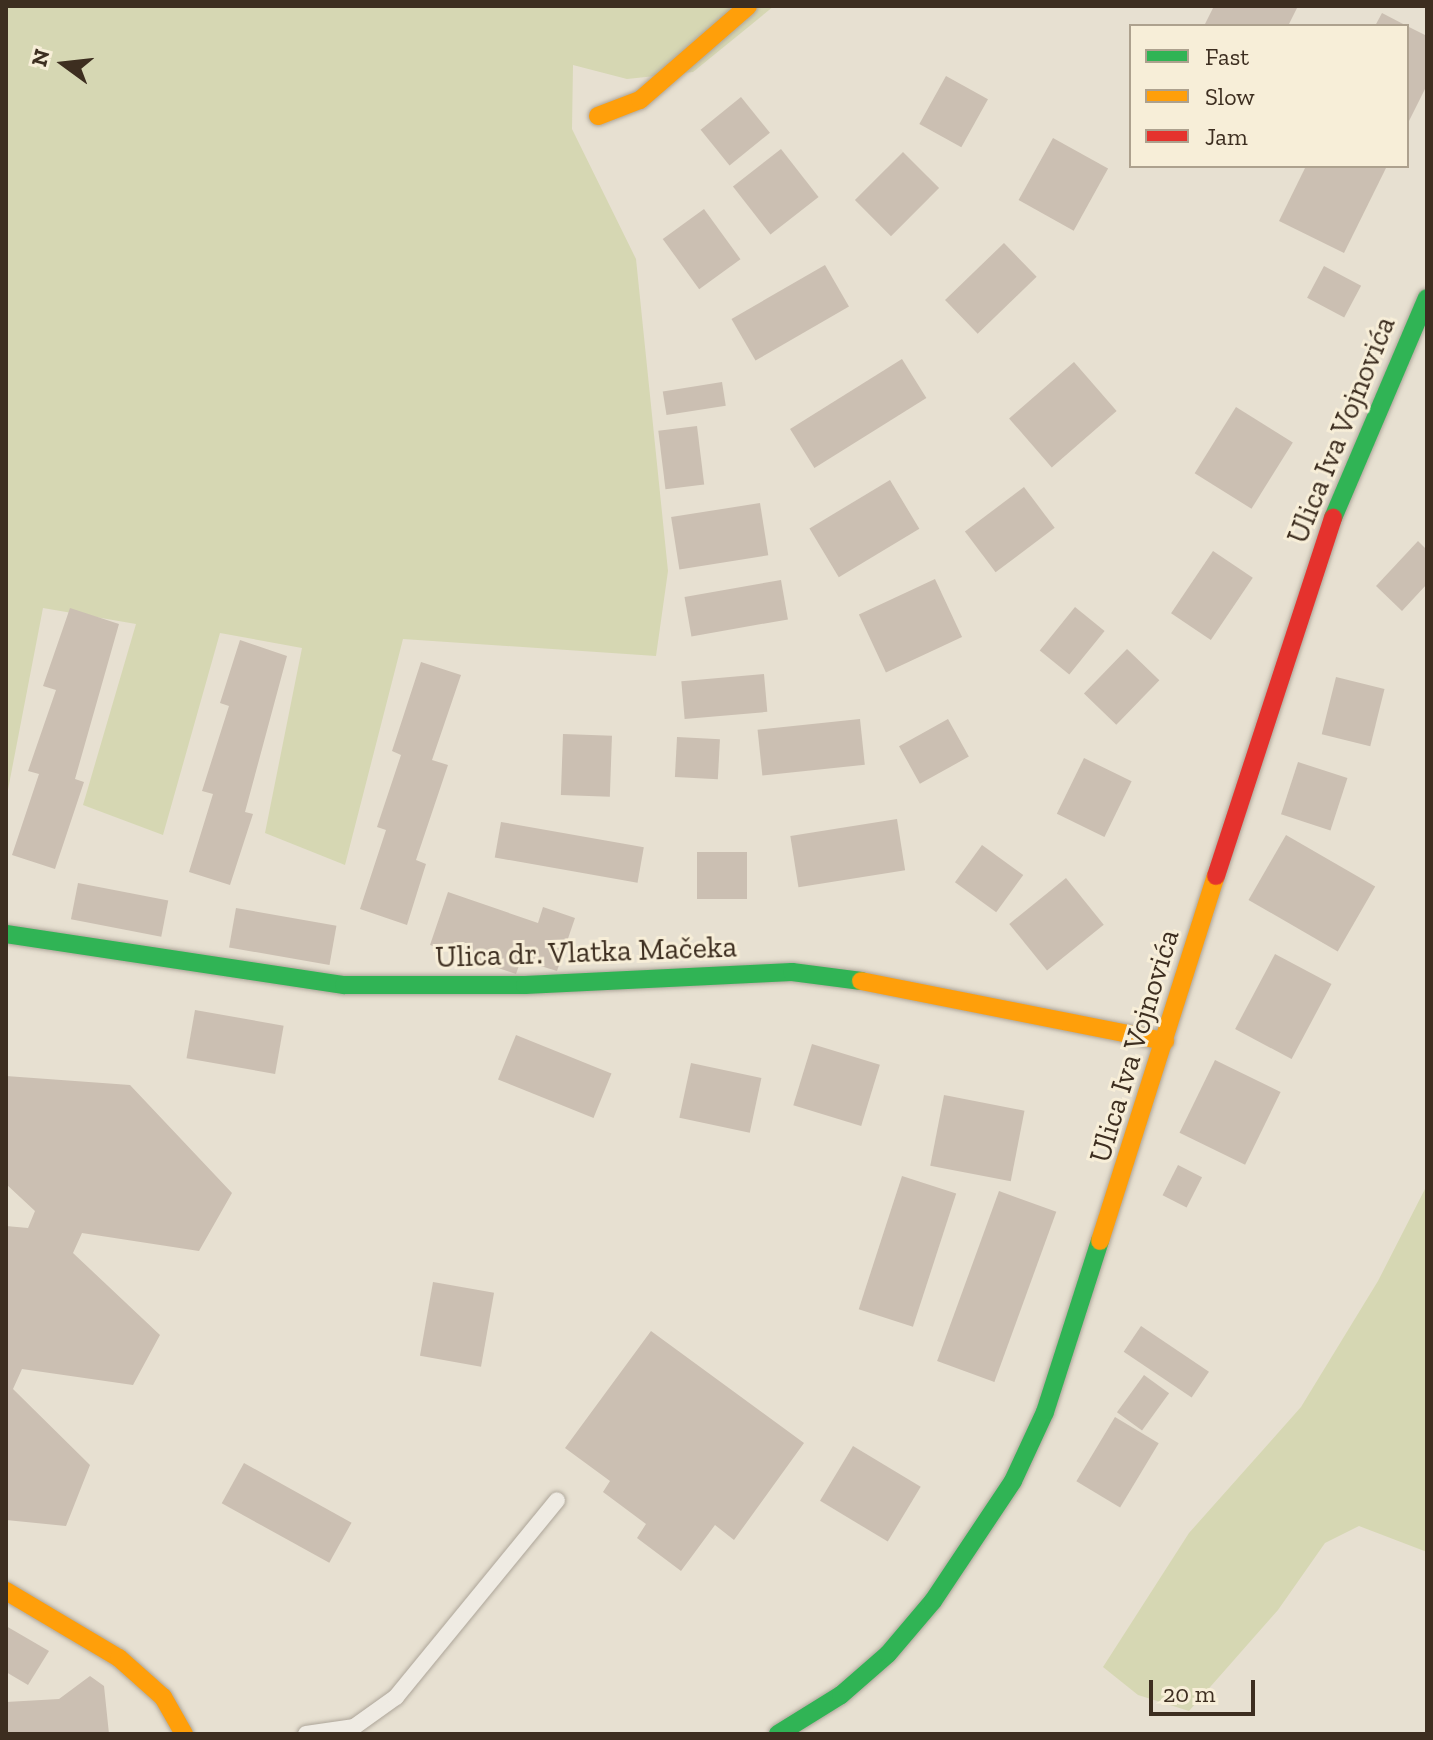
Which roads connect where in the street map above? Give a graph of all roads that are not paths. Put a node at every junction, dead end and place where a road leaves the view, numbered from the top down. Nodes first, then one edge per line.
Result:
1 (748, 6) edge
2 (598, 116) dead end
3 (1427, 298) edge
4 (6, 934) edge
5 (1165, 1041) junction
6 (557, 1500) dead end
7 (6, 1591) edge
8 (184, 1734) edge
9 (306, 1734) edge
10 (778, 1734) edge

1 - 2 main road
3 - 5 main road, Ulica Iva Vojnovića
4 - 5 main road, Ulica dr. Vlatka Mačeka
5 - 10 main road, Ulica Iva Vojnovića
6 - 9 lane
7 - 8 main road

